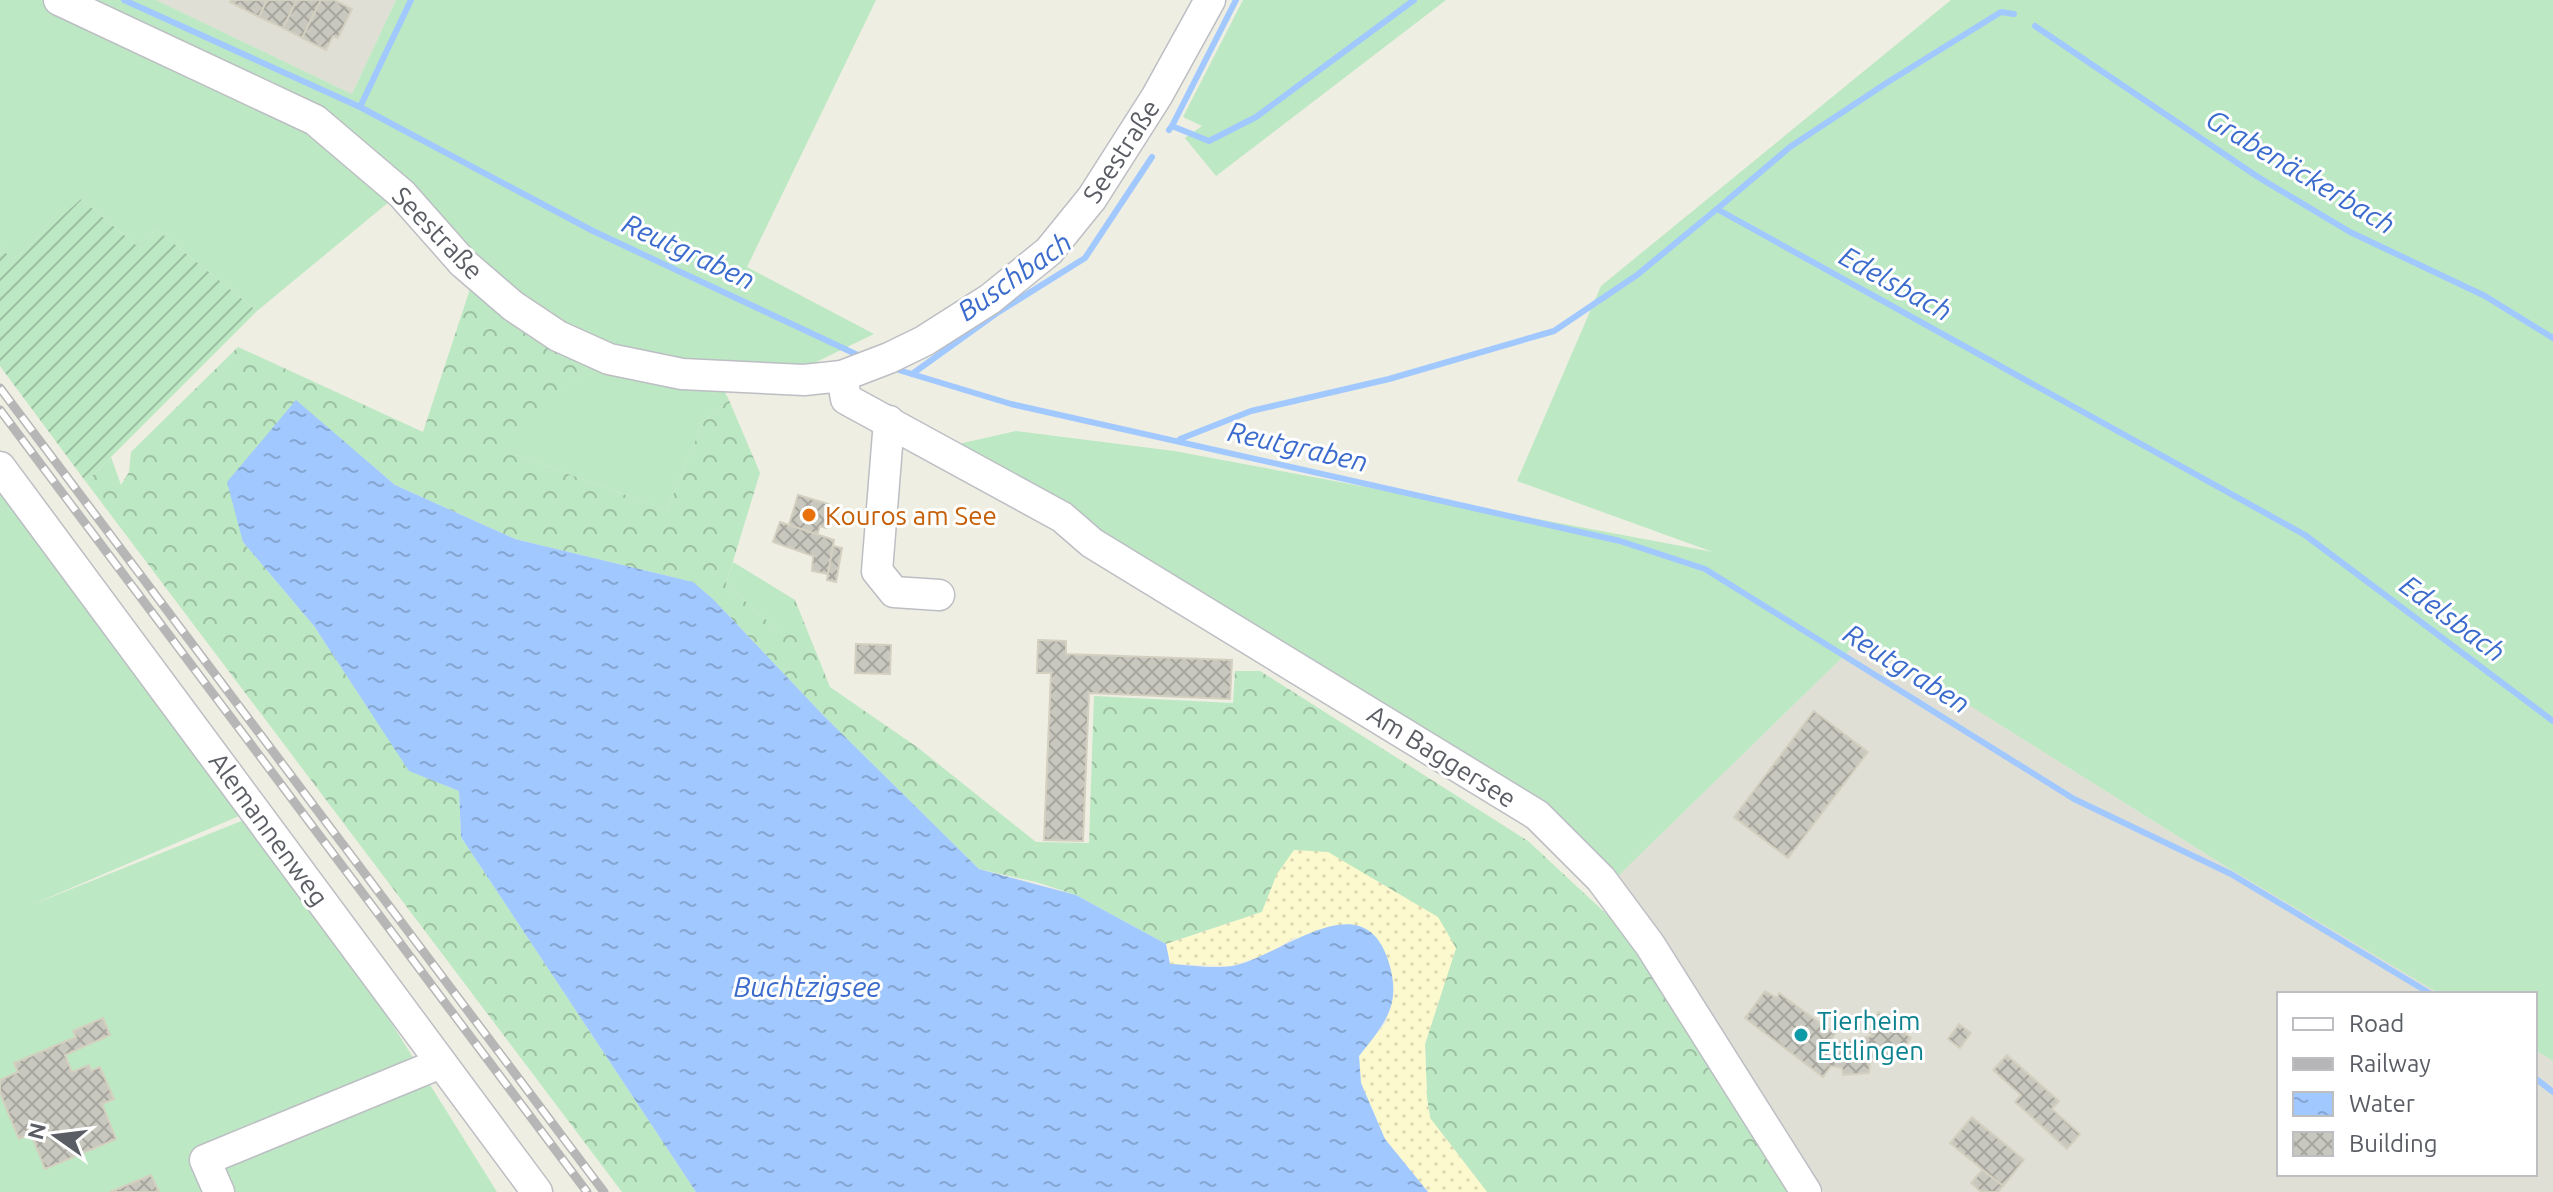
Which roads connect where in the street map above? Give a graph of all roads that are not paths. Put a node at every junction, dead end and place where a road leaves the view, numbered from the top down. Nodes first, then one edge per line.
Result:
1 (59, 0) edge
2 (1210, 0) edge
3 (850, 373) junction
4 (889, 421) junction
5 (0, 467) edge
6 (939, 595) dead end
7 (441, 1063) junction
8 (219, 1192) edge
9 (537, 1192) edge
10 (1806, 1192) edge

1 - 3 street, Seestraße
2 - 3 street, Seestraße
3 - 4 street
4 - 6 street
4 - 10 street, Am Baggersee
5 - 7 street, Alemannenweg
7 - 8 street
7 - 9 street, Alemannenweg

